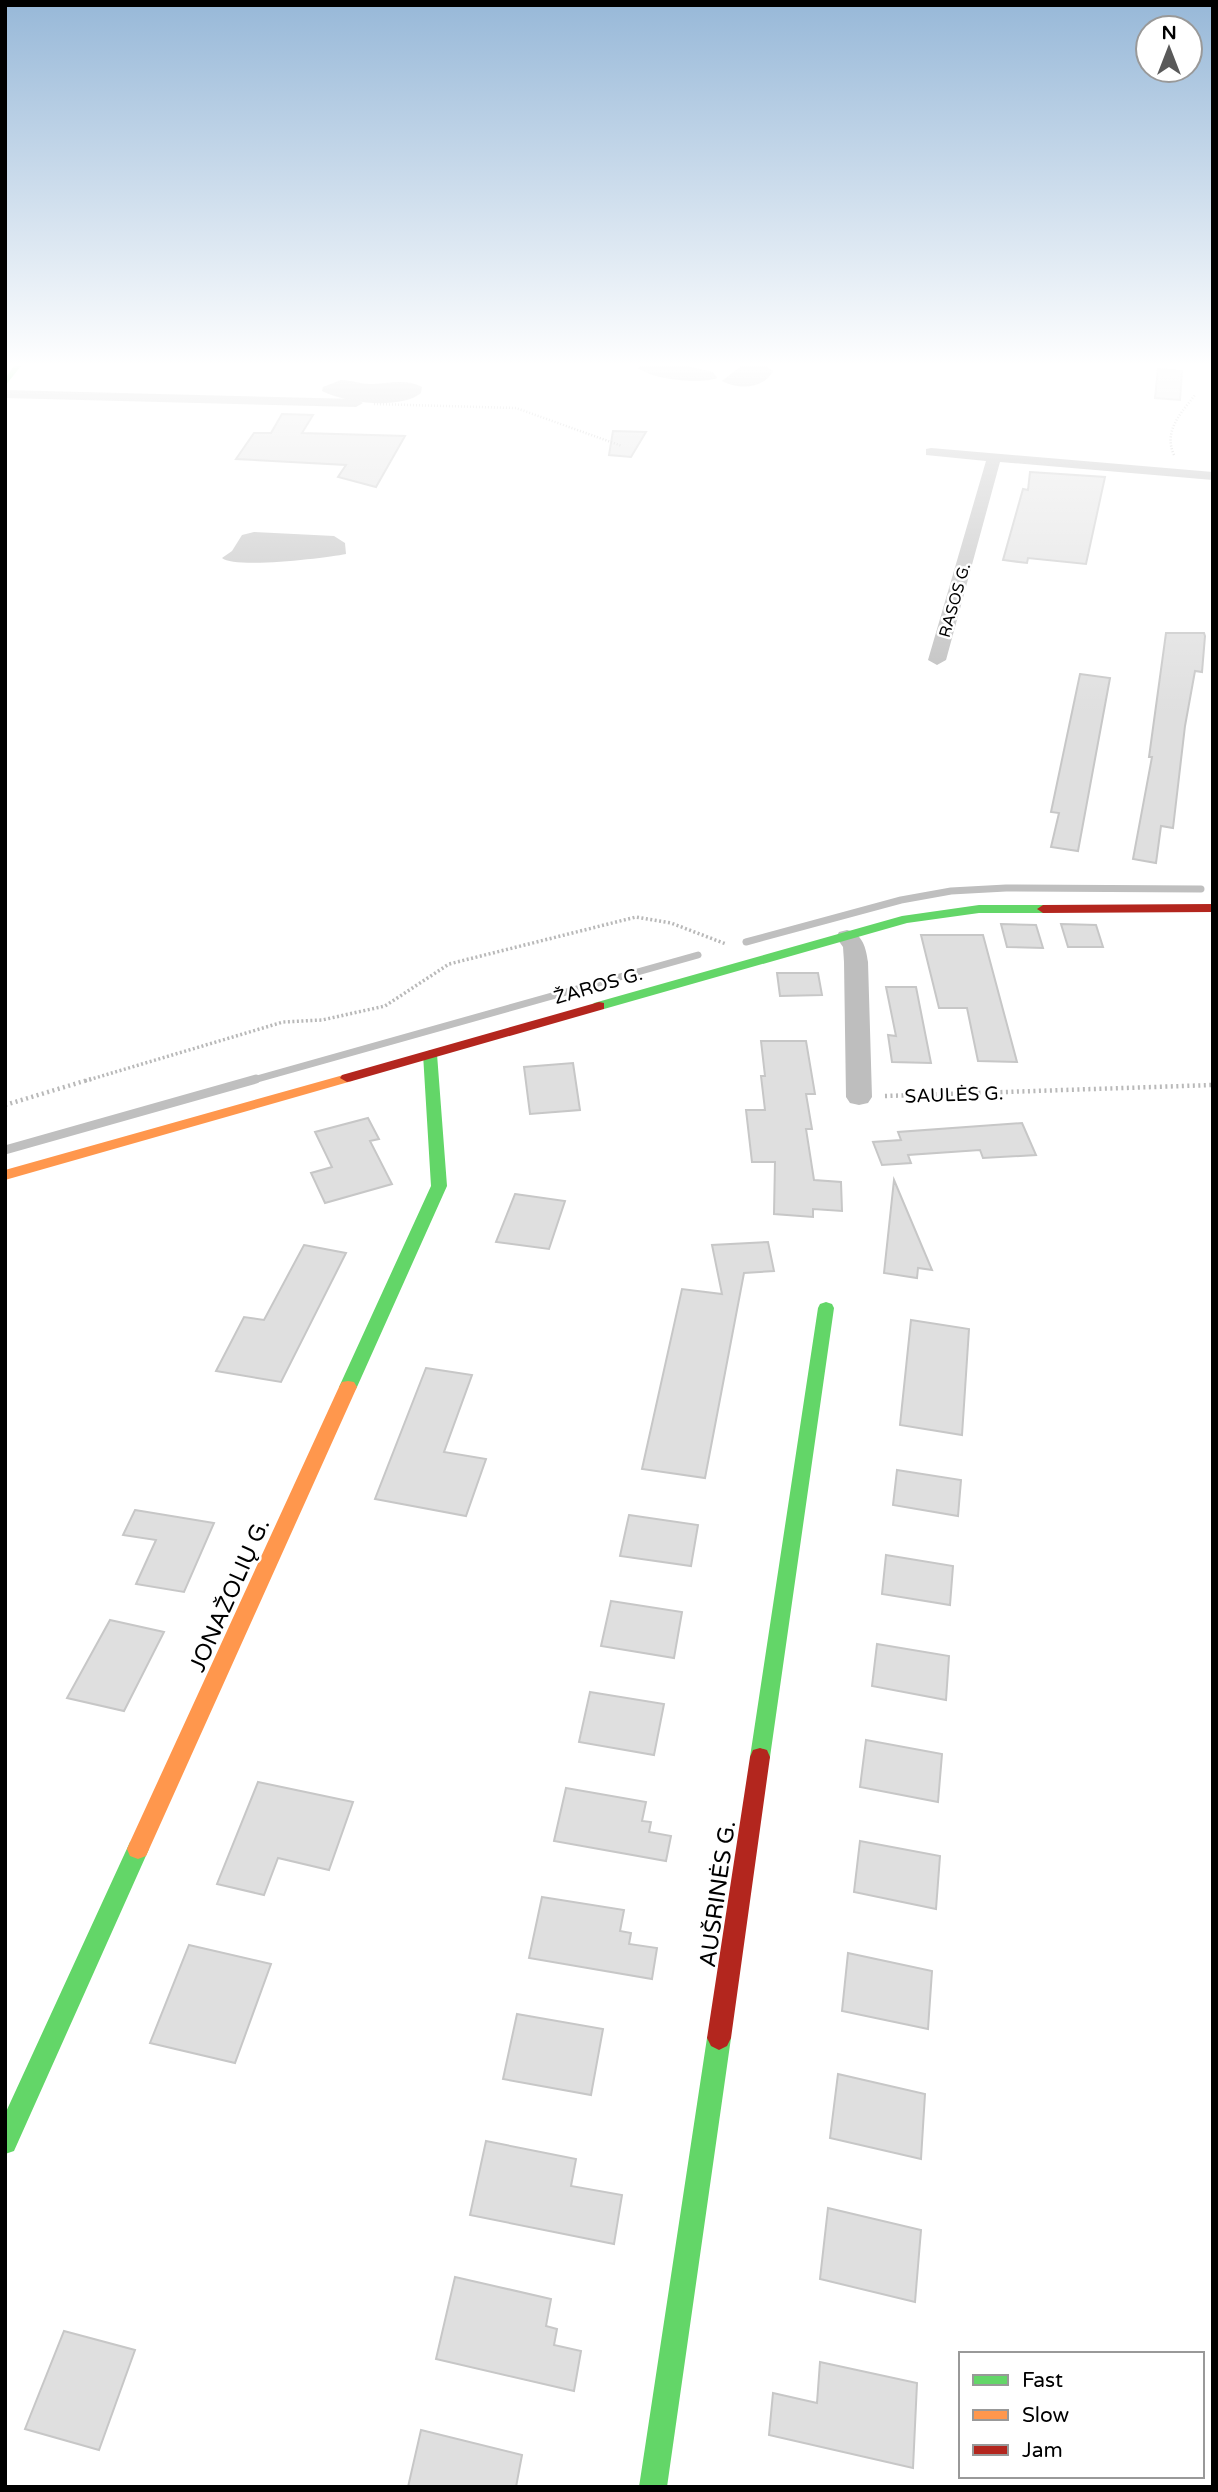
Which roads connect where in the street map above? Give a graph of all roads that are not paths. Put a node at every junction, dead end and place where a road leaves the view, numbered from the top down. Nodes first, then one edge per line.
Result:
1 (987, 482) edge
2 (937, 660) dead end
3 (1213, 908) edge
4 (847, 937) junction
5 (430, 1054) junction
6 (859, 1097) road end
7 (5, 1175) edge
8 (826, 1308) dead end
9 (5, 2142) edge
10 (653, 2487) edge

1 - 2 street, RASOS G.
3 - 4 street, ŽAROS G.
4 - 5 street, ŽAROS G.
4 - 6 street
5 - 7 street, ŽAROS G.
5 - 9 street, JONAŽOLIŲ G.
8 - 10 street, AUŠRINĖS G.

